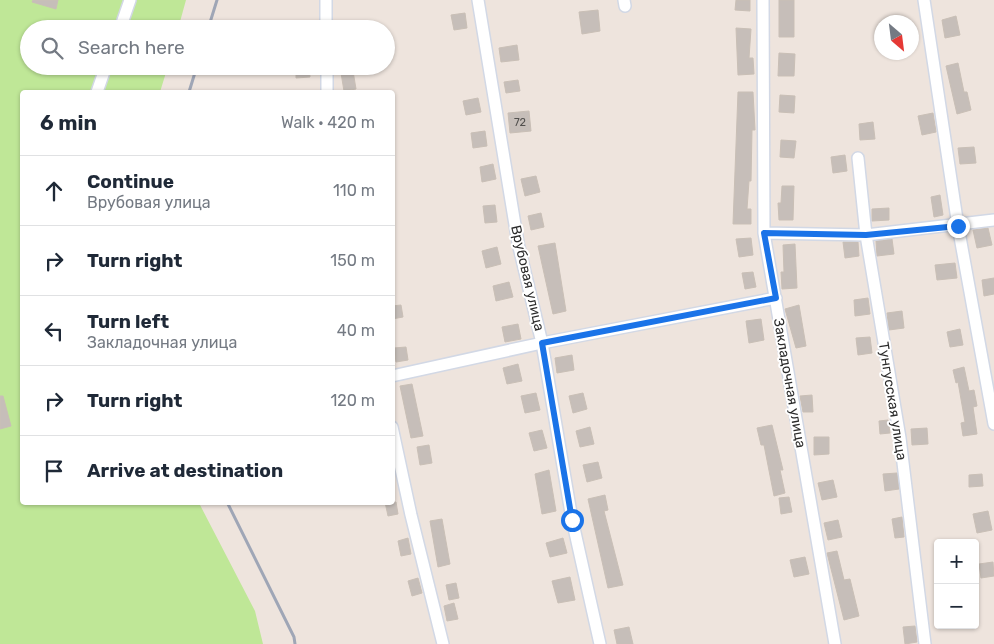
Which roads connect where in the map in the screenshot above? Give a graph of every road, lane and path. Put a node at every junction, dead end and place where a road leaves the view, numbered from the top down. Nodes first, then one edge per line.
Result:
1 (130, 0) edge
2 (326, 0) edge
3 (478, 0) edge
4 (762, 0) edge
5 (924, 0) edge
6 (123, 20) edge
7 (326, 20) edge
8 (103, 75) edge
9 (327, 75) edge
10 (98, 90) edge
11 (327, 90) edge
12 (858, 158) dead end
13 (994, 220) edge
14 (958, 226) junction
15 (764, 233) junction
16 (866, 235) junction
17 (776, 298) junction
18 (542, 343) junction
19 (395, 375) edge
20 (994, 424) edge
21 (395, 441) edge
22 (443, 644) edge
23 (600, 644) edge
24 (835, 644) edge
25 (926, 644) edge

1 - 6 street
2 - 7 street
3 - 18 street, Врубовая улица
4 - 15 street, Закладочная улица
5 - 14 street
8 - 10 street
9 - 11 street
12 - 16 street, Тунгусская улица
13 - 14 street
14 - 16 street
14 - 20 street
15 - 16 street
15 - 17 street, Закладочная улица
16 - 25 street, Тунгусская улица
17 - 18 street
17 - 24 street, Закладочная улица
18 - 19 street
18 - 23 street, Врубовая улица
21 - 22 street

